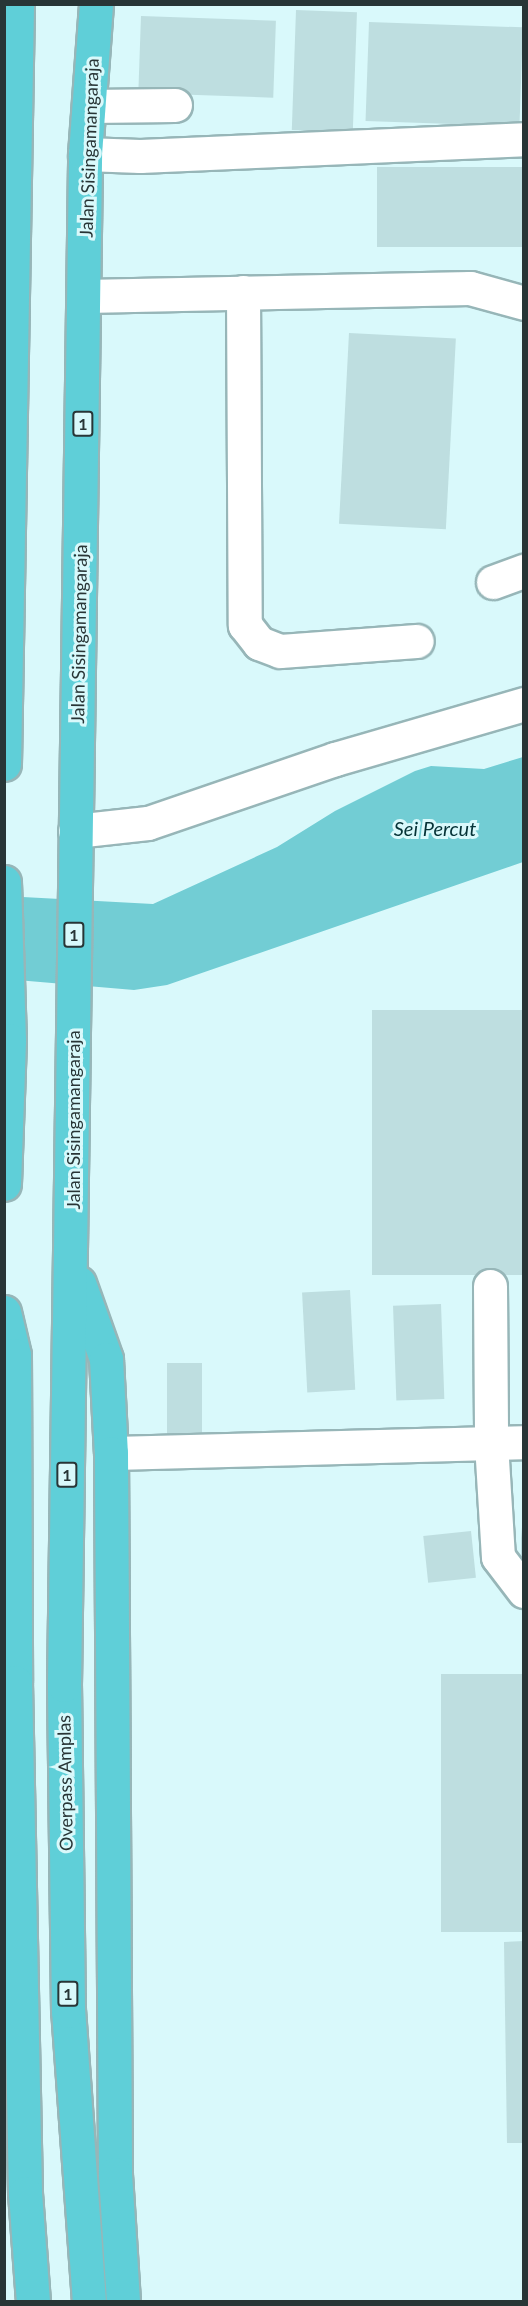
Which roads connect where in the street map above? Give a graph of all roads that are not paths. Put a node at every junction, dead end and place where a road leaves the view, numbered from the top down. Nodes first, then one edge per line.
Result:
1 (17, 4) edge
2 (96, 4) edge
3 (175, 105) dead end
4 (89, 106) junction
5 (524, 139) edge
6 (85, 154) junction
7 (243, 292) junction
8 (85, 296) junction
9 (524, 303) edge
10 (7, 508) edge
11 (524, 571) edge
12 (493, 582) dead end
13 (417, 641) dead end
14 (524, 704) edge
15 (4, 764) edge
16 (75, 838) junction
17 (4, 882) edge
18 (7, 1041) edge
19 (4, 1184) edge
20 (73, 1264) junction
21 (490, 1287) dead end
22 (4, 1312) edge
23 (524, 1442) edge
24 (491, 1443) junction
25 (111, 1453) junction
26 (524, 1591) edge
27 (33, 2301) edge
28 (89, 2301) edge
29 (123, 2301) edge

1 - 10 highway
2 - 4 highway, Jalan Sisingamangaraja / 1
3 - 4 street
4 - 6 highway, Jalan Sisingamangaraja / 1
5 - 6 street
6 - 8 highway, Jalan Sisingamangaraja / 1
7 - 8 street
7 - 9 street
7 - 13 street
8 - 16 highway, Jalan Sisingamangaraja / 1
10 - 15 highway
11 - 12 street
14 - 16 street
16 - 20 highway, Jalan Sisingamangaraja / 1
17 - 18 highway
18 - 19 highway
20 - 25 highway
20 - 28 highway, Overpass Amplas / 1
21 - 24 street
22 - 27 highway
23 - 24 street
24 - 25 street
24 - 26 street
25 - 29 highway

